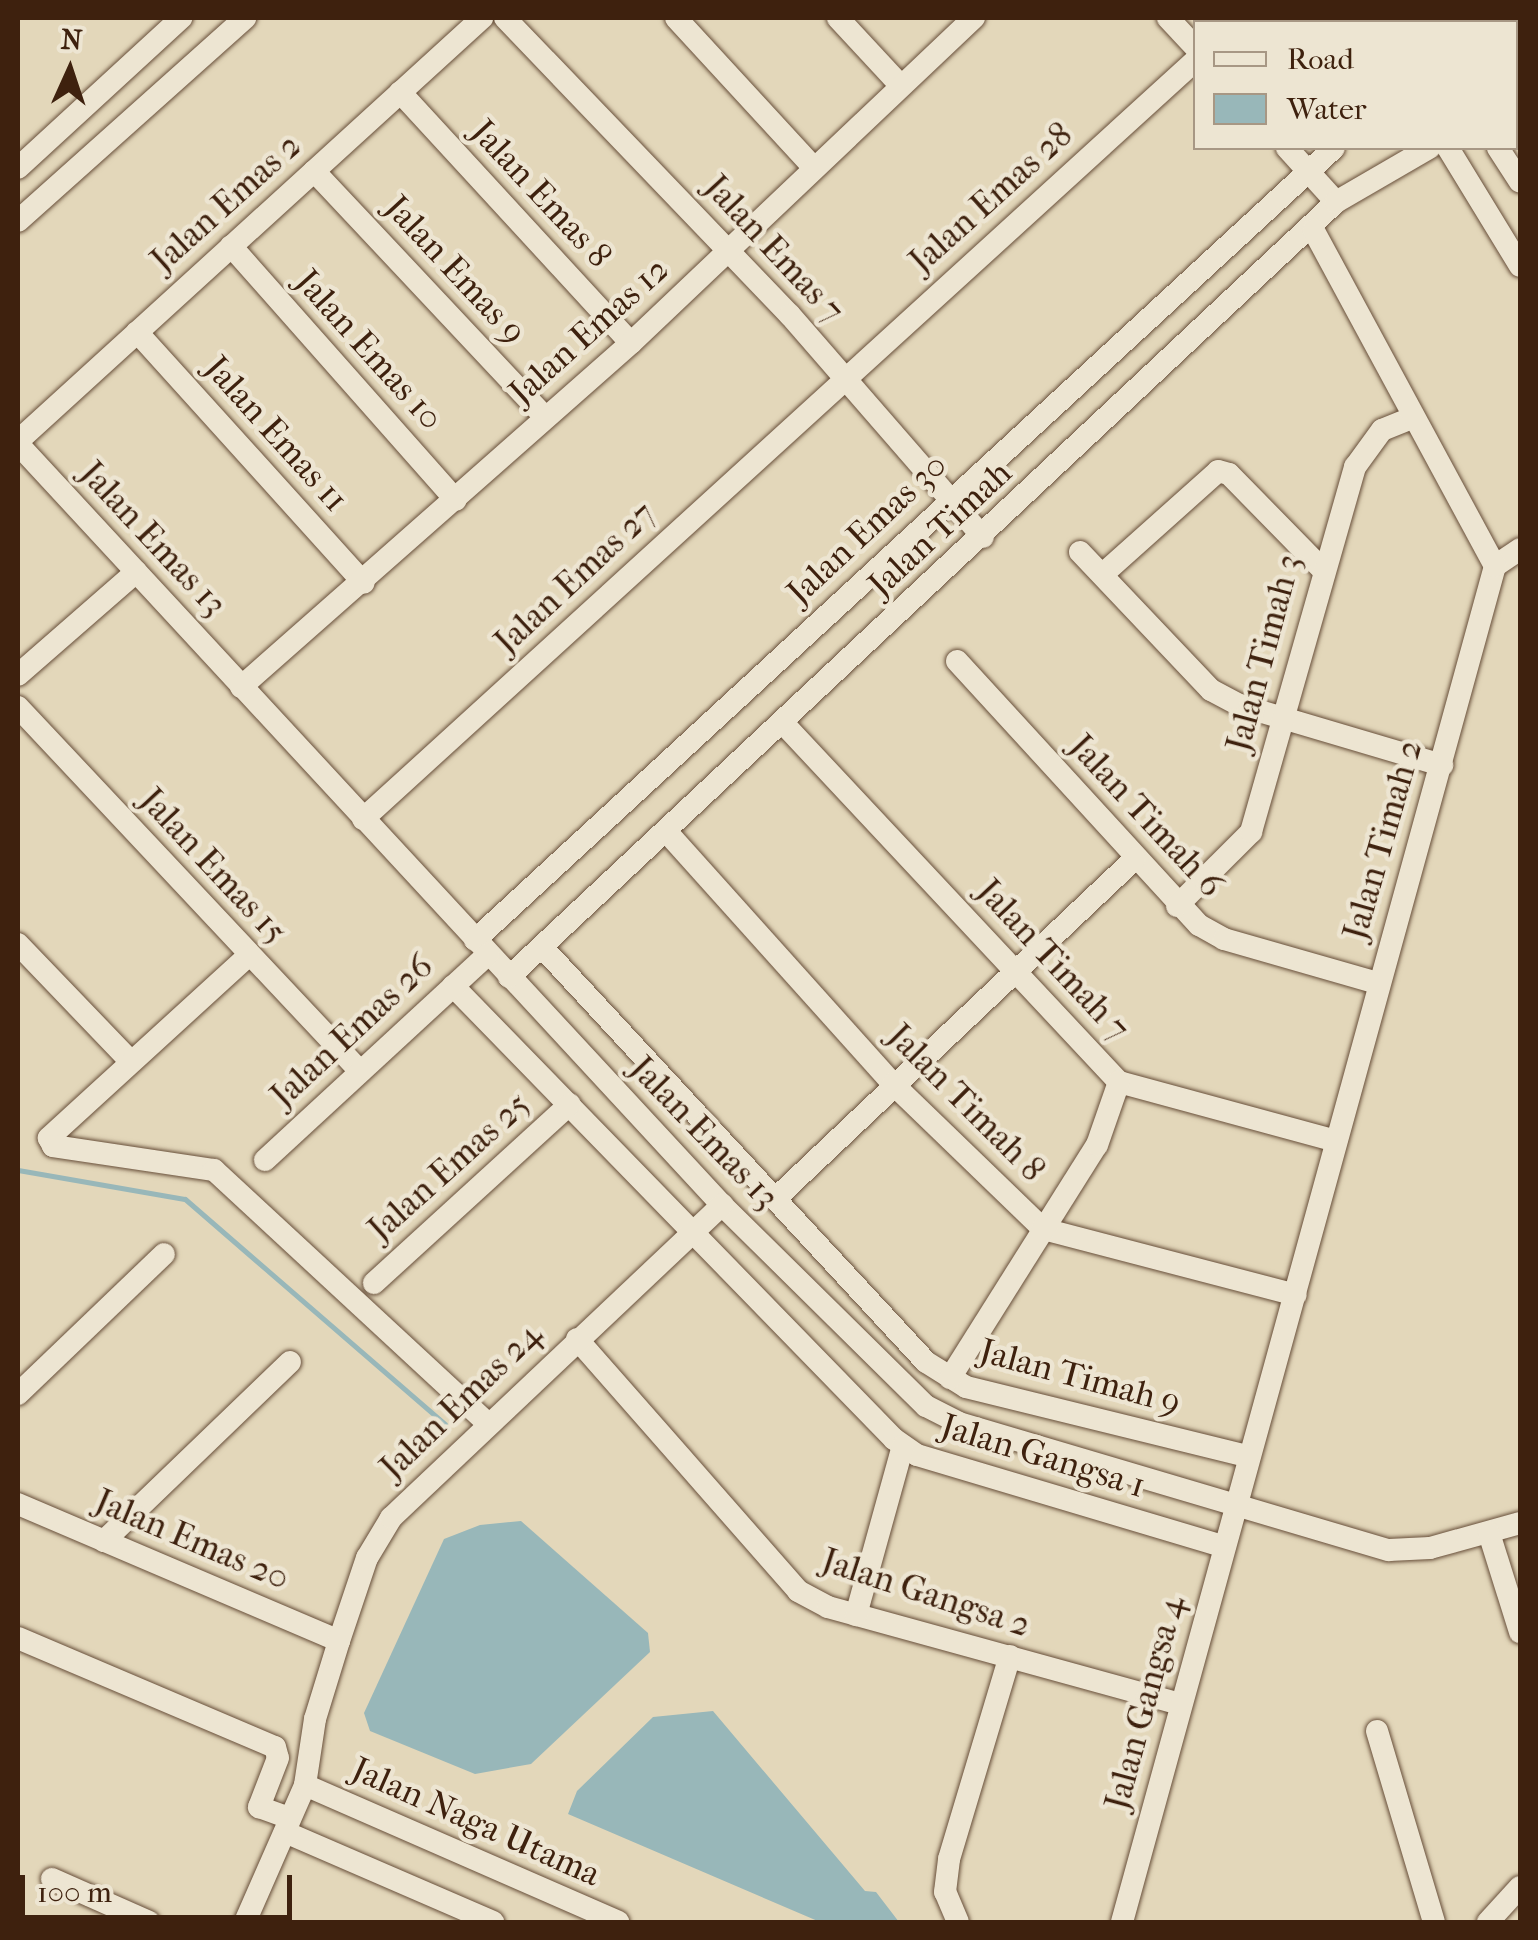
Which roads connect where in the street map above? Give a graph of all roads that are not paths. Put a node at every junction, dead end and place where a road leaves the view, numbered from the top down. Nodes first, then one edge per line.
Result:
1 (181, 18) edge
2 (245, 18) edge
3 (482, 18) edge
4 (505, 18) edge
5 (676, 18) edge
6 (838, 18) edge
7 (974, 18) edge
8 (1168, 18) edge
9 (1193, 45) edge
10 (1193, 63) edge
11 (900, 85) junction
12 (400, 92) junction
13 (1289, 150) edge
14 (1331, 150) edge
15 (1427, 150) edge
16 (1449, 150) edge
17 (1499, 150) edge
18 (18, 168) edge
19 (814, 168) junction
20 (1306, 169) junction
21 (314, 171) junction
22 (1520, 182) edge
23 (1336, 202) junction
24 (18, 221) edge
25 (1313, 230) junction
26 (231, 246) junction
27 (729, 252) junction
28 (1520, 266) edge
29 (137, 332) junction
30 (631, 343) junction
31 (839, 382) junction
32 (545, 417) junction
33 (1412, 418) junction
34 (18, 442) edge
35 (456, 500) junction
36 (948, 501) junction
37 (982, 536) junction
38 (1520, 549) edge
39 (1080, 552) dead end
40 (1495, 566) junction
41 (1322, 568) junction
42 (136, 572) junction
43 (1103, 574) junction
44 (364, 582) junction
45 (957, 661) dead end
46 (18, 675) edge
47 (242, 687) junction
48 (18, 707) edge
49 (1282, 718) junction
50 (782, 722) junction
51 (1442, 765) junction
52 (363, 819) junction
53 (666, 831) junction
54 (1135, 858) junction
55 (1176, 906) junction
56 (18, 944) edge
57 (542, 946) junction
58 (482, 947) junction
59 (248, 956) junction
60 (1018, 974) junction
61 (508, 976) junction
62 (1377, 983) junction
63 (453, 986) junction
64 (131, 1062) junction
65 (358, 1070) junction
66 (1118, 1082) junction
67 (892, 1084) junction
68 (570, 1104) junction
69 (1336, 1141) junction
70 (264, 1160) dead end
71 (776, 1199) junction
72 (722, 1205) junction
73 (1044, 1229) junction
74 (693, 1232) junction
75 (164, 1254) dead end
76 (374, 1282) dead end
77 (1296, 1295) junction
78 (577, 1339) junction
79 (290, 1362) dead end
80 (950, 1378) junction
81 (18, 1394) edge
82 (486, 1422) junction
83 (903, 1446) junction
84 (1246, 1456) junction
85 (1234, 1502) junction
86 (18, 1504) edge
87 (1520, 1523) edge
88 (1489, 1533) junction
89 (104, 1541) junction
90 (1222, 1546) junction
91 (856, 1615) junction
92 (1520, 1632) edge
93 (18, 1638) edge
94 (338, 1641) junction
95 (1010, 1656) junction
96 (1181, 1704) junction
97 (1377, 1731) dead end
98 (305, 1785) junction
99 (288, 1825) junction
100 (52, 1879) dead end
101 (1520, 1887) edge
102 (577, 1914) edge
103 (149, 1922) edge
104 (245, 1922) edge
105 (492, 1922) edge
106 (618, 1922) edge
107 (958, 1922) edge
108 (1122, 1922) edge
109 (1434, 1922) edge
110 (1488, 1922) edge

1 - 18 street
2 - 24 street
3 - 12 street, Jalan Emas 2
4 - 27 street, Jalan Emas 7
5 - 19 street
6 - 11 street
7 - 11 street, Jalan Emas 12
8 - 9 street
10 - 31 street, Jalan Emas 28
11 - 19 street, Jalan Emas 12
12 - 21 street, Jalan Emas 2
12 - 30 street, Jalan Emas 8
13 - 20 street
14 - 20 street, Jalan Emas 30
15 - 23 street, Jalan Timah
16 - 28 street
17 - 22 street
19 - 27 street, Jalan Emas 12
20 - 23 street
20 - 36 street, Jalan Emas 30
21 - 26 street, Jalan Emas 2
21 - 32 street, Jalan Emas 9
23 - 25 street, Jalan Timah
25 - 33 street
25 - 37 street, Jalan Timah
26 - 29 street, Jalan Emas 2
26 - 35 street, Jalan Emas 10
27 - 30 street, Jalan Emas 12
27 - 31 street, Jalan Emas 7
29 - 34 street, Jalan Emas 2
29 - 44 street, Jalan Emas 11
30 - 32 street, Jalan Emas 12
31 - 36 street, Jalan Emas 7
31 - 52 street, Jalan Emas 27
32 - 35 street, Jalan Emas 12
33 - 40 street
33 - 41 street, Jalan Timah 3
34 - 42 street, Jalan Emas 13
35 - 44 street, Jalan Emas 12
36 - 37 street, Jalan Emas 7
36 - 58 street, Jalan Emas 30
37 - 50 street, Jalan Timah
38 - 40 street
39 - 43 street
40 - 51 street, Jalan Timah 2
41 - 43 street
41 - 49 street, Jalan Timah 3
42 - 46 street
42 - 47 street, Jalan Emas 13
43 - 49 street
44 - 47 street, Jalan Emas 12
45 - 54 street, Jalan Timah 6
47 - 52 street, Jalan Emas 13
48 - 59 street, Jalan Emas 15
49 - 51 street
49 - 55 street, Jalan Timah 3
50 - 53 street, Jalan Timah
50 - 60 street, Jalan Timah 7
51 - 62 street, Jalan Timah 2
52 - 58 street, Jalan Emas 13
53 - 57 street, Jalan Timah
53 - 67 street, Jalan Timah 8
54 - 55 street, Jalan Timah 6
54 - 60 street
55 - 62 street, Jalan Timah 6
56 - 64 street
57 - 61 street, Jalan Timah
57 - 71 street, Jalan Timah 9
58 - 61 street, Jalan Emas 13
58 - 63 street, Jalan Emas 26
59 - 64 street
59 - 65 street, Jalan Emas 15
60 - 66 street, Jalan Timah 7
60 - 67 street
61 - 72 street, Jalan Emas 13
62 - 69 street, Jalan Timah 2
63 - 65 street, Jalan Emas 26
63 - 68 street, Jalan Gangsa 1
64 - 82 street
65 - 70 street, Jalan Emas 26
66 - 69 street, Jalan Timah 7
66 - 73 street
67 - 71 street
67 - 73 street, Jalan Timah 8
68 - 74 street, Jalan Gangsa 1
68 - 76 street, Jalan Emas 25
69 - 77 street, Jalan Timah 2
71 - 80 street, Jalan Timah 9
72 - 74 street, Jalan Emas 24
72 - 85 street, Jalan Emas 13
73 - 77 street, Jalan Timah 8
73 - 80 street
74 - 78 street, Jalan Emas 24
74 - 83 street, Jalan Gangsa 1
75 - 81 street
77 - 84 street, Jalan Timah 2
78 - 82 street, Jalan Emas 24
78 - 91 street, Jalan Gangsa 2
79 - 89 street
80 - 84 street, Jalan Timah 9
82 - 94 street, Jalan Emas 24
83 - 90 street, Jalan Gangsa 1
83 - 91 street
84 - 85 street, Jalan Timah 2
85 - 88 street, Jalan Emas 13
85 - 90 street, Jalan Gangsa 4
86 - 89 street, Jalan Emas 20
87 - 88 street, Jalan Emas 13
88 - 92 street
89 - 94 street, Jalan Emas 20
90 - 96 street, Jalan Gangsa 4
91 - 95 street, Jalan Gangsa 2
93 - 99 street
94 - 98 street, Jalan Emas 24
95 - 96 street, Jalan Gangsa 2
95 - 107 street
96 - 108 street, Jalan Gangsa 4
97 - 109 street
98 - 99 street, Jalan Emas 24
98 - 102 street, Jalan Naga Utama
99 - 104 street, Jalan Emas 24
99 - 105 street
100 - 103 street
101 - 110 street
102 - 106 street, Jalan Naga Utama

